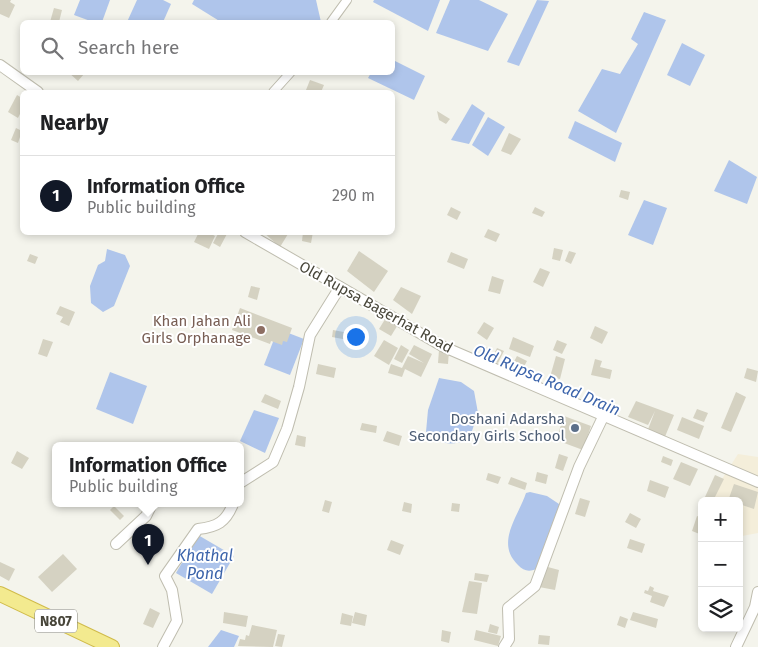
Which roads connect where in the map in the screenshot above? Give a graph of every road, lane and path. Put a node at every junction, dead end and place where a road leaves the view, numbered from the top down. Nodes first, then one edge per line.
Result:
1 (347, 0) edge
2 (332, 20) edge
3 (0, 65) edge
4 (288, 75) edge
5 (35, 90) edge
6 (275, 90) edge
7 (250, 235) edge
8 (340, 287) junction
9 (603, 417) dead end
10 (244, 480) edge
11 (758, 482) edge
12 (150, 507) edge
13 (232, 507) edge
14 (116, 544) dead end
15 (758, 592) edge
16 (0, 594) edge
17 (112, 647) edge
18 (163, 647) edge
19 (504, 647) edge
20 (736, 647) edge

1 - 2 street
3 - 5 street
4 - 6 street
7 - 8 street, Old Rupsa Bagerhat Road
8 - 10 street
8 - 11 street, Old Rupsa Bagerhat Road
9 - 19 street
12 - 14 street
13 - 18 street
15 - 20 street
16 - 17 highway, N807

